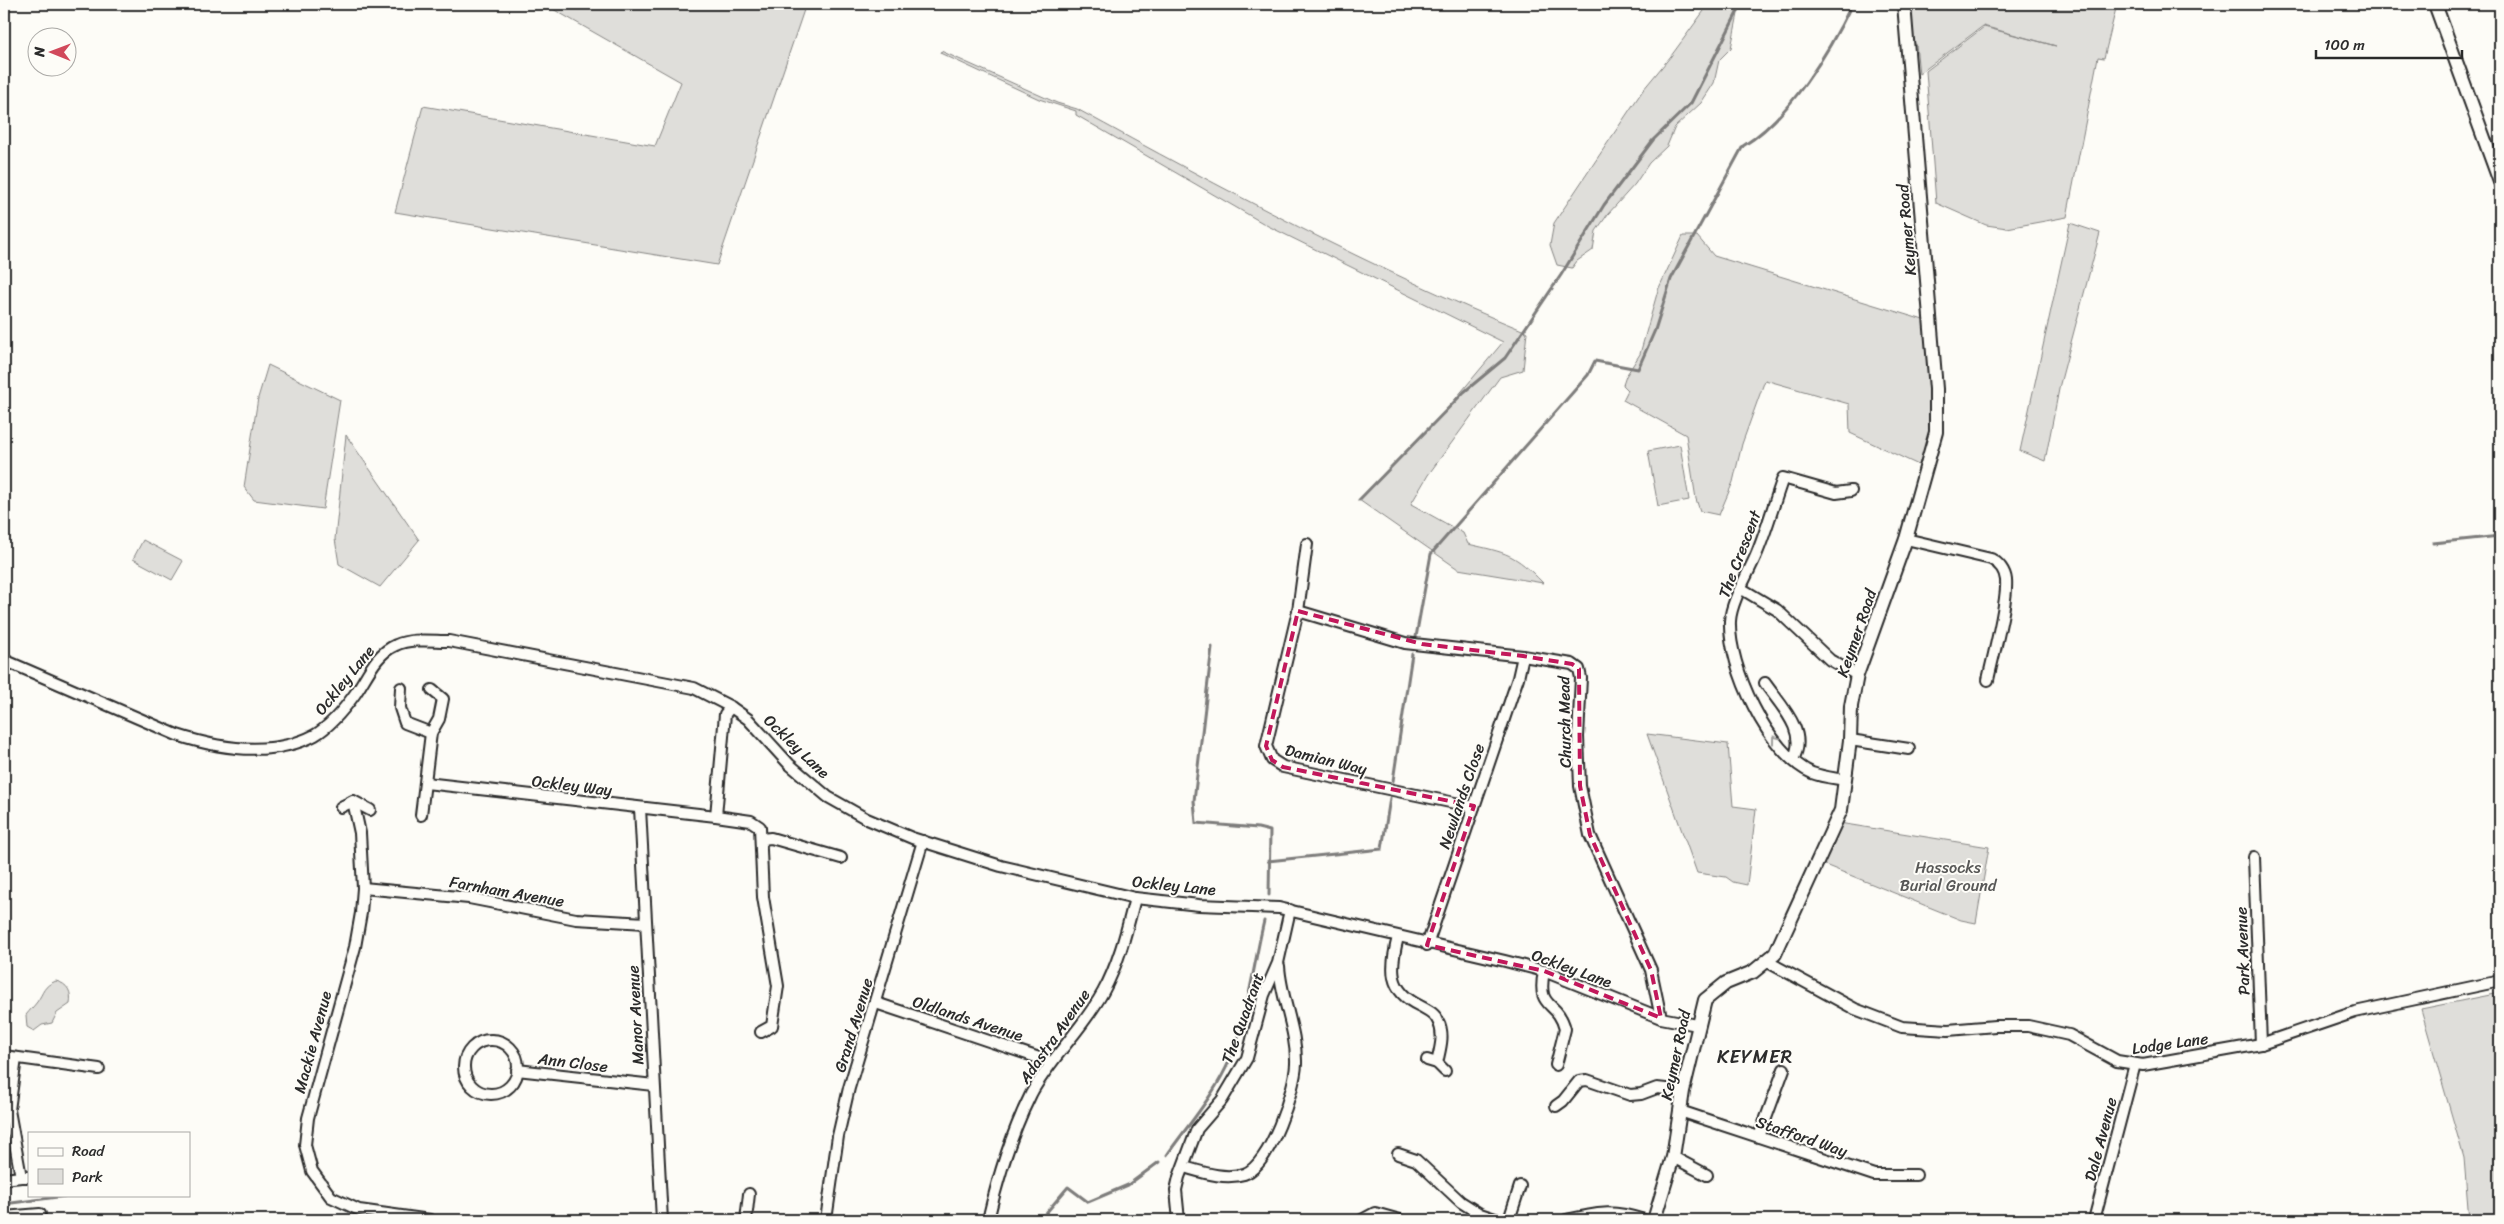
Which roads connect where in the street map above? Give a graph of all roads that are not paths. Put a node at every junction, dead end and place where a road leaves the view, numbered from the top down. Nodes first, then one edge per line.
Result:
1 (1904, 4) edge
2 (2436, 4) edge
3 (2500, 182) edge
4 (1851, 491) dead end
5 (1906, 539) junction
6 (1307, 544) dead end
7 (1742, 589) junction
8 (1298, 611) junction
9 (1522, 656) junction
10 (4, 660) edge
11 (1857, 674) junction
12 (1988, 680) dead end
13 (1765, 683) dead end
14 (401, 688) dead end
15 (432, 690) dead end
16 (731, 707) junction
17 (431, 733) junction
18 (1850, 740) junction
19 (1909, 749) dead end
20 (1793, 759) junction
21 (1845, 780) junction
22 (426, 782) junction
23 (353, 801) junction
24 (341, 807) dead end
25 (1474, 807) junction
26 (640, 808) junction
27 (370, 810) dead end
28 (421, 816) dead end
29 (716, 816) junction
30 (762, 838) junction
31 (923, 841) junction
32 (2254, 857) dead end
33 (841, 858) dead end
34 (363, 888) junction
35 (1136, 898) junction
36 (1290, 910) junction
37 (646, 923) junction
38 (1398, 937) junction
39 (1427, 944) junction
40 (1768, 962) junction
41 (1278, 963) junction
42 (1544, 971) junction
43 (2500, 981) edge
44 (876, 1004) junction
45 (1661, 1018) junction
46 (1697, 1025) junction
47 (761, 1032) dead end
48 (2261, 1044) junction
49 (4, 1056) edge
50 (16, 1058) junction
51 (1051, 1062) junction
52 (2135, 1064) junction
53 (1556, 1065) dead end
54 (98, 1069) dead end
55 (1784, 1069) dead end
56 (517, 1070) junction
57 (1446, 1071) dead end
58 (654, 1085) junction
59 (1683, 1092) junction
60 (1556, 1106) dead end
61 (1680, 1111) junction
62 (1759, 1137) junction
63 (1398, 1154) dead end
64 (1673, 1157) junction
65 (1184, 1167) junction
66 (1708, 1175) dead end
67 (1916, 1175) dead end
68 (25, 1177) edge
69 (4, 1179) edge
70 (1520, 1186) dead end
71 (748, 1194) dead end
72 (40, 1214) dead end
73 (4, 1217) edge
74 (430, 1220) edge
75 (662, 1220) edge
76 (746, 1220) edge
77 (826, 1220) edge
78 (988, 1220) edge
79 (1179, 1220) edge
80 (1362, 1220) edge
81 (1400, 1220) edge
82 (1498, 1220) edge
83 (1509, 1220) edge
84 (1566, 1220) edge
85 (1644, 1220) edge
86 (1654, 1220) edge
87 (2094, 1220) edge

1 - 5 main road, Keymer Road
2 - 3 main road
4 - 7 street, The Crescent
5 - 11 main road, Keymer Road
5 - 12 street
6 - 8 street, Damian Way
7 - 11 street
20 -> 7 street, The Crescent
8 - 9 street, Church Mead
8 - 25 street, Damian Way
9 - 25 street, Newlands Close
9 - 45 street, Church Mead
10 - 16 street, Ockley Lane
11 - 18 main road, Keymer Road
13 - 20 street
14 - 17 street
15 - 17 street
16 - 29 street
16 - 31 street, Ockley Lane
17 - 22 street
18 - 19 street
18 - 21 main road, Keymer Road
20 - 21 street, The Crescent
21 - 40 main road, Keymer Road
22 - 26 street, Ockley Way
22 - 28 street
23 - 24 street
23 - 27 street
23 - 34 street, Mackie Avenue
25 - 39 street, Newlands Close
26 - 29 street, Ockley Way
26 - 37 street, Manor Avenue
29 - 30 street, Ockley Way
30 - 33 street
30 - 47 street
31 - 35 street, Ockley Lane
31 - 44 street, Grand Avenue
32 - 48 street, Park Avenue
34 - 37 street, Farnham Avenue
34 - 74 street, Mackie Avenue
35 - 36 street, Ockley Lane
35 - 51 street, Adastra Avenue
36 - 38 street, Ockley Lane
36 - 41 street, The Quadrant
37 - 58 street, Manor Avenue
38 - 39 street, Ockley Lane
38 - 57 street
39 - 42 street, Ockley Lane
40 - 46 main road, Keymer Road
40 - 52 street, Lodge Lane
41 - 65 street, The Quadrant
41 - 65 street, The Quadrant
42 - 45 street, Ockley Lane
42 - 53 street
43 - 48 street, Lodge Lane
44 - 51 street, Oldlands Avenue
44 - 77 street, Grand Avenue
45 - 46 street, Ockley Lane
46 - 59 main road, Keymer Road
48 - 52 street, Lodge Lane
49 - 50 street
50 - 54 street
50 - 68 street
51 - 78 street, Adastra Avenue
52 - 87 street, Dale Avenue
55 - 62 street
56 - 56 street, Ann Close
56 - 58 street, Ann Close
58 - 75 street, Manor Avenue
59 - 60 street
59 - 61 main road, Keymer Road
61 - 62 street, Stafford Way
61 - 64 main road, Keymer Road
62 - 67 street, Stafford Way
63 - 82 street
64 - 66 street
64 - 86 main road, Keymer Road
65 - 79 street
68 - 69 street
70 - 83 street
71 - 76 street
72 - 73 street
80 - 81 street
84 - 85 street

